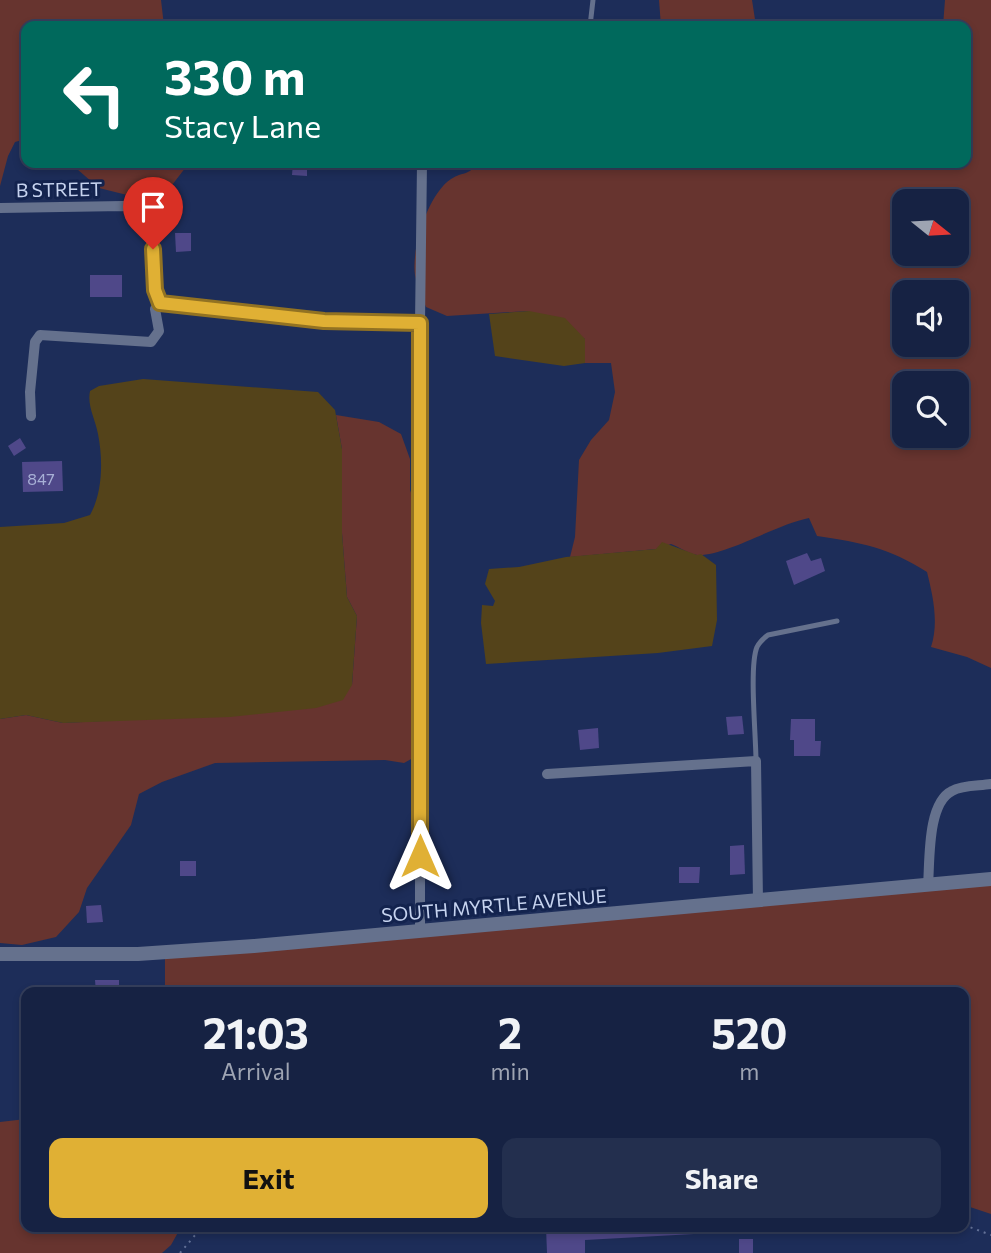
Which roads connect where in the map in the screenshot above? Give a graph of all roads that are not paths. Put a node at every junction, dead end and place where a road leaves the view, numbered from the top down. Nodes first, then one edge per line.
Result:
1 (593, 0) edge
2 (591, 21) edge
3 (422, 168) edge
4 (0, 208) edge
5 (160, 303) junction
6 (420, 323) junction
7 (31, 416) dead end
8 (837, 621) dead end
9 (756, 761) junction
10 (547, 774) dead end
11 (991, 784) edge
12 (991, 879) edge
13 (928, 885) junction
14 (758, 901) junction
15 (420, 930) junction
16 (0, 954) edge

1 - 2 lane
3 - 6 street
4 - 5 street, B STREET
5 - 6 street
5 - 7 street
6 - 15 street
8 - 9 lane
9 - 10 street
9 - 14 street
11 - 13 street
12 - 13 street, SOUTH MYRTLE AVENUE
13 - 14 street, SOUTH MYRTLE AVENUE
14 - 15 street, SOUTH MYRTLE AVENUE
15 - 16 street, SOUTH MYRTLE AVENUE

